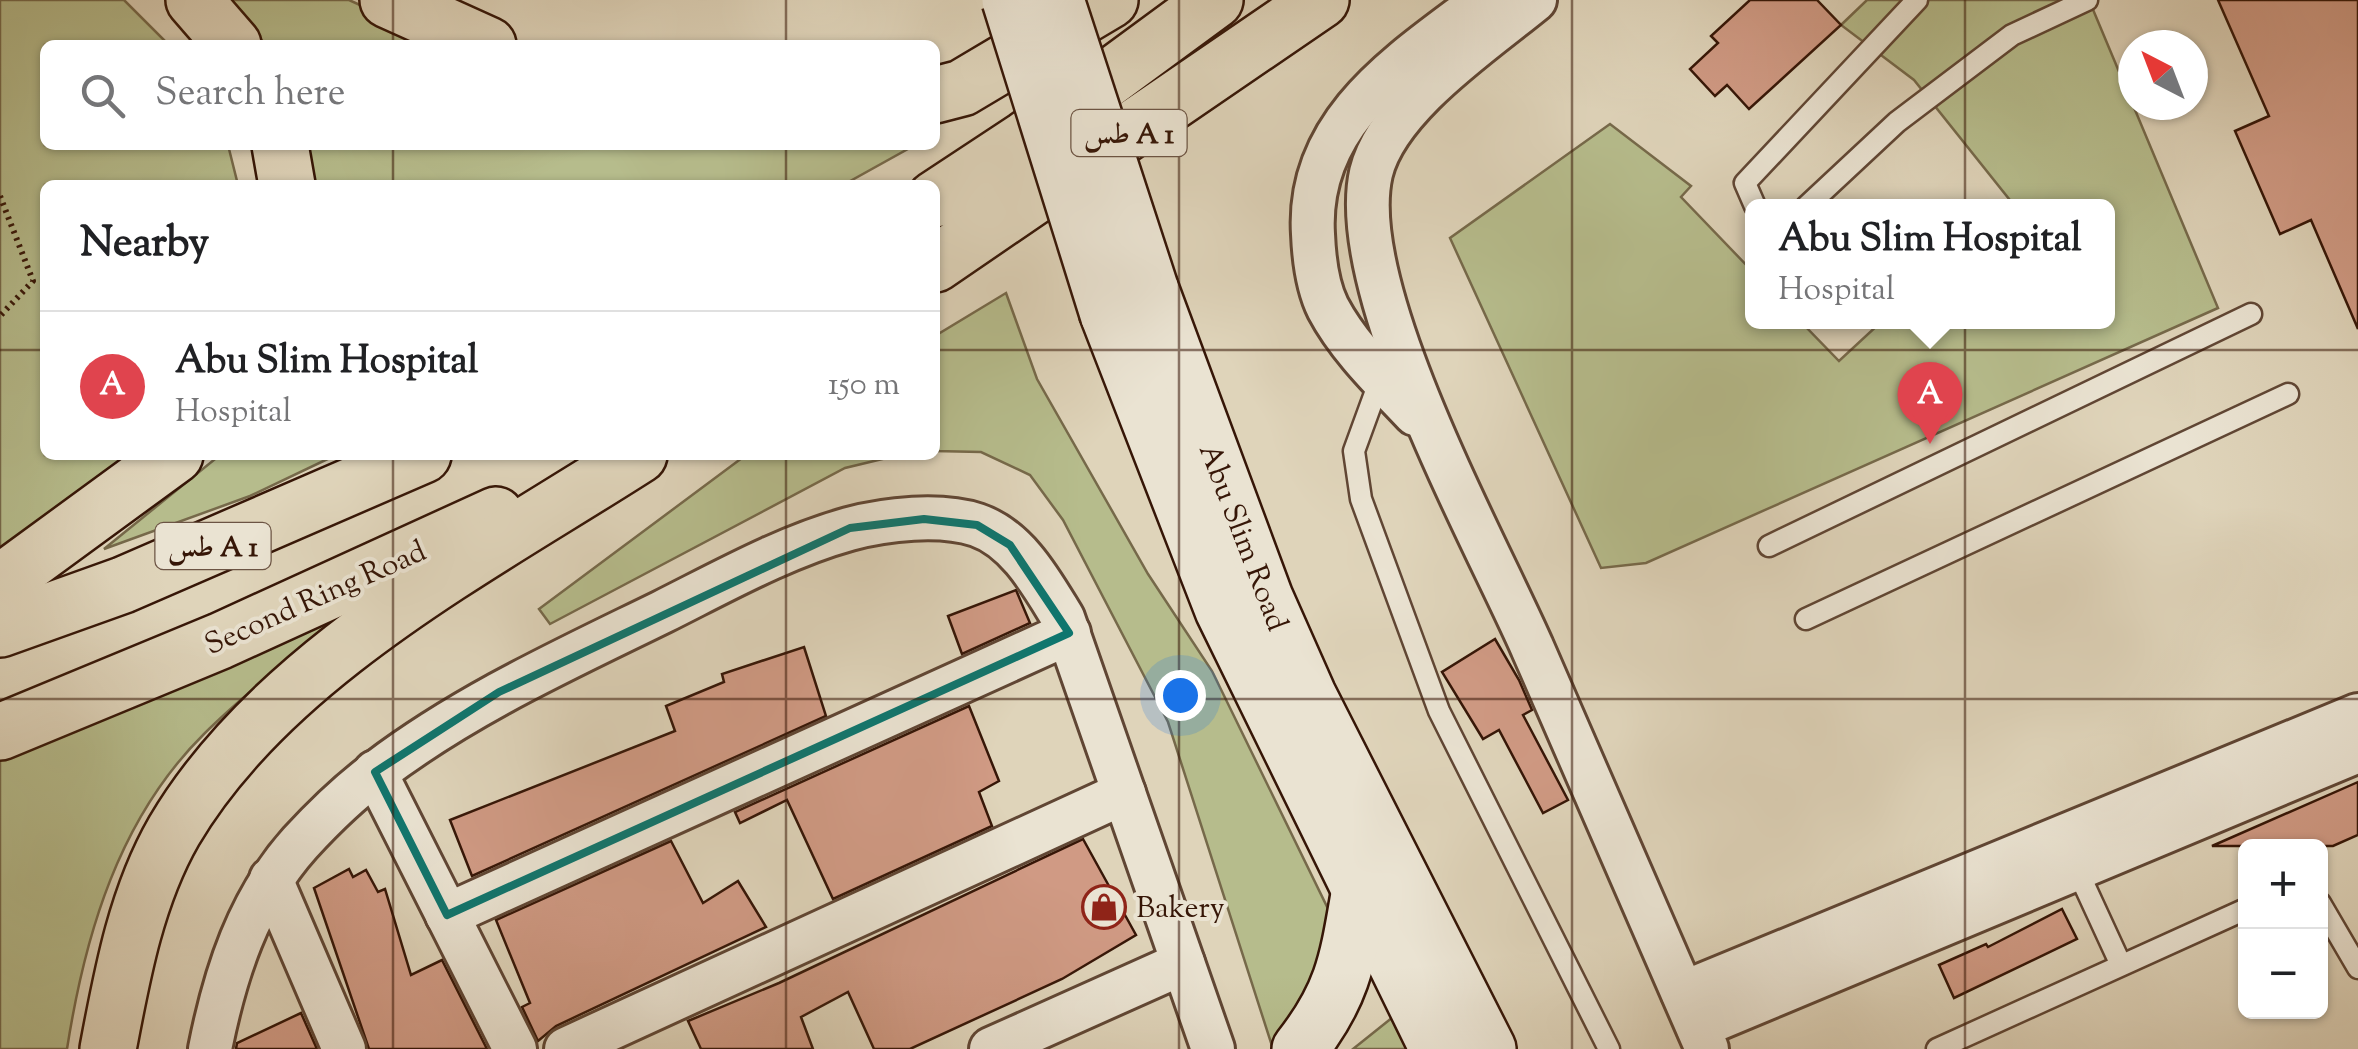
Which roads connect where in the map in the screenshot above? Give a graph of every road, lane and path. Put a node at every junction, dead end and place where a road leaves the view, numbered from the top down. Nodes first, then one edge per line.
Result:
1 (194, 0) edge
2 (388, 0) edge
3 (1010, 0) edge
4 (1056, 0) edge
5 (1110, 0) edge
6 (1215, 0) edge
7 (1322, 0) edge
8 (1484, 0) edge
9 (1535, 0) edge
10 (1917, 0) edge
11 (2087, 0) edge
12 (229, 40) edge
13 (477, 40) edge
14 (940, 94) edge
15 (281, 150) edge
16 (286, 180) edge
17 (0, 196) edge
18 (940, 196) edge
19 (1752, 199) edge
20 (1814, 199) edge
21 (940, 261) edge
22 (1129, 301) junction
23 (2251, 314) dead end
24 (0, 316) edge
25 (1381, 377) junction
26 (2288, 394) dead end
27 (1436, 436) junction
28 (167, 460) edge
29 (412, 460) edge
30 (616, 460) edge
31 (631, 460) edge
32 (1769, 546) dead end
33 (0, 583) edge
34 (1806, 619) dead end
35 (0, 629) edge
36 (1070, 634) junction
37 (2358, 715) edge
38 (0, 732) edge
39 (2358, 751) edge
40 (375, 772) junction
41 (1124, 792) junction
42 (2070, 854) junction
43 (271, 879) junction
44 (1360, 889) junction
45 (2238, 913) edge
46 (446, 915) junction
47 (2328, 917) edge
48 (1183, 963) junction
49 (2121, 965) junction
50 (2358, 968) edge
51 (1696, 1023) edge
52 (108, 1049) edge
53 (210, 1049) edge
54 (344, 1049) edge
55 (515, 1049) edge
56 (566, 1049) edge
57 (991, 1049) edge
58 (1213, 1049) edge
59 (1300, 1049) edge
60 (1438, 1049) edge
61 (1488, 1049) edge
62 (1609, 1049) edge
63 (1937, 1049) edge

1 - 12 highway
2 - 13 highway
3 - 22 main road, Abu Slim Road, bridge
4 - 22 main road, Abu Slim Road, bridge
5 - 14 highway
6 - 18 highway, طس A 1
7 - 21 highway, طس A 1
8 - 25 street
9 - 27 street
10 - 19 lane
11 - 20 lane
15 - 16 highway
17 - 24 path
22 - 44 main road, Abu Slim Road
22 - 61 main road, Abu Slim Road
23 - 32 lane
25 - 27 street
25 - 62 lane
26 - 34 lane
27 - 51 street
28 - 33 highway
29 - 35 highway, طس A 1
30 - 38 highway, Second Ring Road
31 - 52 highway
36 - 40 street
36 - 41 street
36 - 46 street
37 - 42 street
39 - 42 street
40 - 43 street
40 - 46 street
41 - 48 street
41 - 56 street
42 - 49 lane
42 - 51 street
43 - 53 street
43 - 54 street
44 - 59 main road
44 - 60 main road, Abu Slim Road
45 - 49 lane
46 - 55 street
47 - 50 lane
48 - 57 street
48 - 58 street
49 - 63 lane

